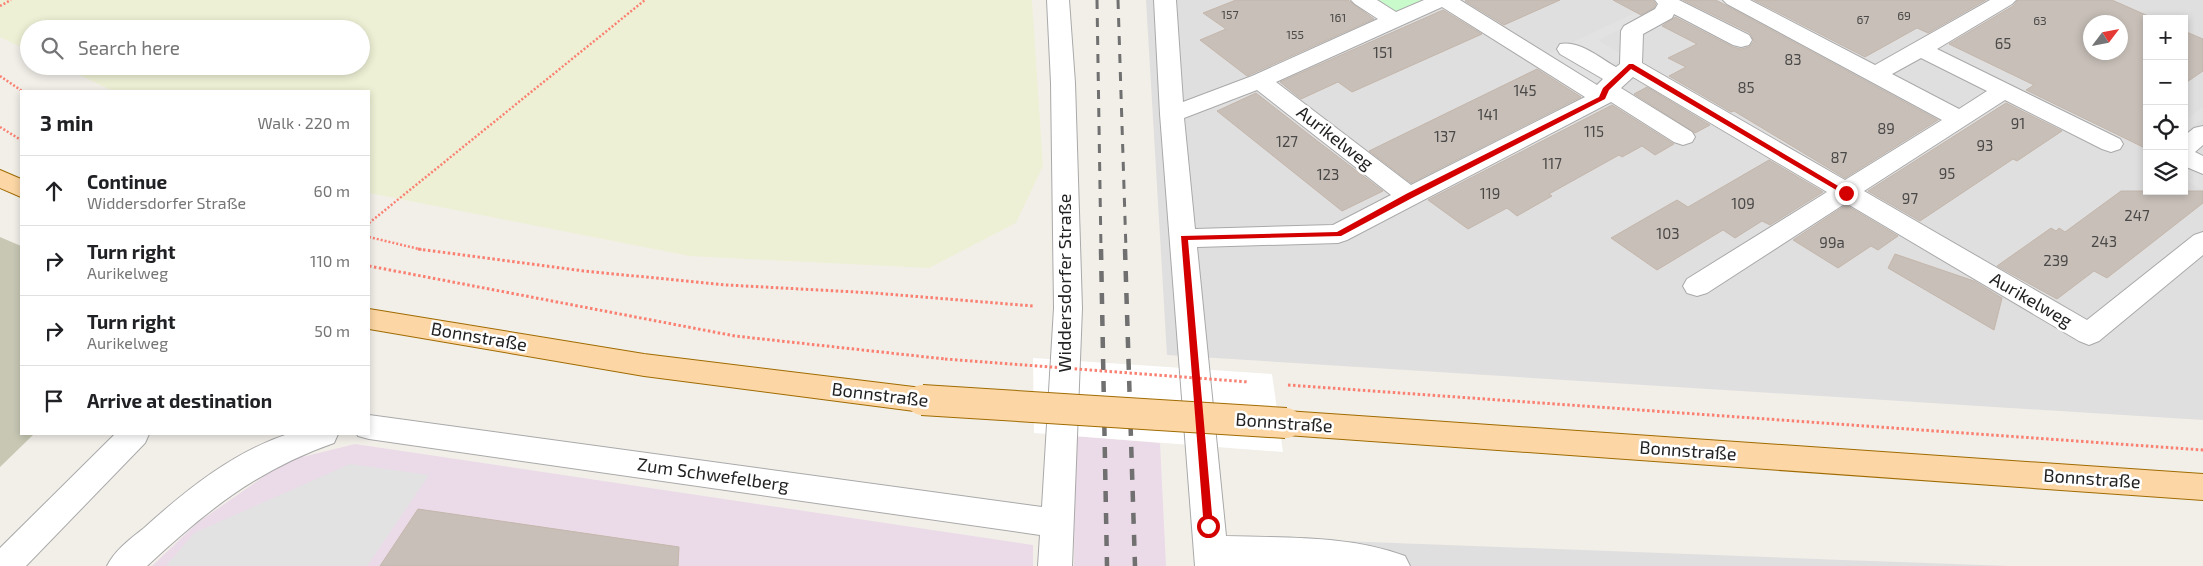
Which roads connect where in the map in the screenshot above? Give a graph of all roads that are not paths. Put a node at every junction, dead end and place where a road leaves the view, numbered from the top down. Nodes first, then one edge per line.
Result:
1 (1058, 0) edge
2 (1165, 0) edge
3 (1362, 0) edge
4 (1444, 0) edge
5 (1734, 0) edge
6 (2005, 0) edge
7 (1668, 1) edge
8 (1394, 20) junction
9 (1741, 40) dead end
10 (1568, 49) dead end
11 (1920, 49) junction
12 (1875, 75) junction
13 (1260, 81) junction
14 (1614, 83) junction
15 (2004, 91) junction
16 (1172, 114) junction
17 (1961, 120) junction
18 (2203, 133) edge
19 (1683, 137) dead end
20 (2111, 144) dead end
21 (2188, 145) edge
22 (2188, 155) edge
23 (2203, 156) edge
24 (2188, 157) edge
25 (2203, 166) edge
26 (0, 178) edge
27 (20, 188) edge
28 (1846, 193) junction
29 (1409, 196) junction
30 (1183, 238) junction
31 (2203, 240) edge
32 (1697, 286) dead end
33 (370, 319) edge
34 (370, 427) edge
35 (133, 435) edge
36 (319, 435) edge
37 (2203, 487) edge
38 (1056, 522) junction
39 (1210, 547) edge
40 (4, 566) edge
41 (124, 566) edge
42 (1055, 566) edge
43 (1393, 566) edge

1 - 38 street, Widdersdorfer Straße
2 - 16 street
3 - 8 street
4 - 8 street
4 - 14 street
5 - 12 street
6 - 11 street
7 - 9 street
7 - 14 street
8 - 13 street
10 - 14 street
11 - 12 street
11 - 15 street
12 - 17 street
13 - 16 street
13 - 29 street, Aurikelweg
14 - 19 street
14 - 28 street, Aurikelweg
14 - 29 street
15 - 17 street
15 - 20 street
16 - 30 street
17 - 28 street
18 - 21 street
22 - 23 street
24 - 25 street
26 - 27 main road
28 - 31 street, Aurikelweg
28 - 32 street
29 - 30 street
30 - 39 street
33 - 37 main road, Bonnstraße, bridge
34 - 38 street, Zum Schwefelberg
35 - 40 street
36 - 41 street
38 - 42 street, Widdersdorfer Straße
39 - 43 street

